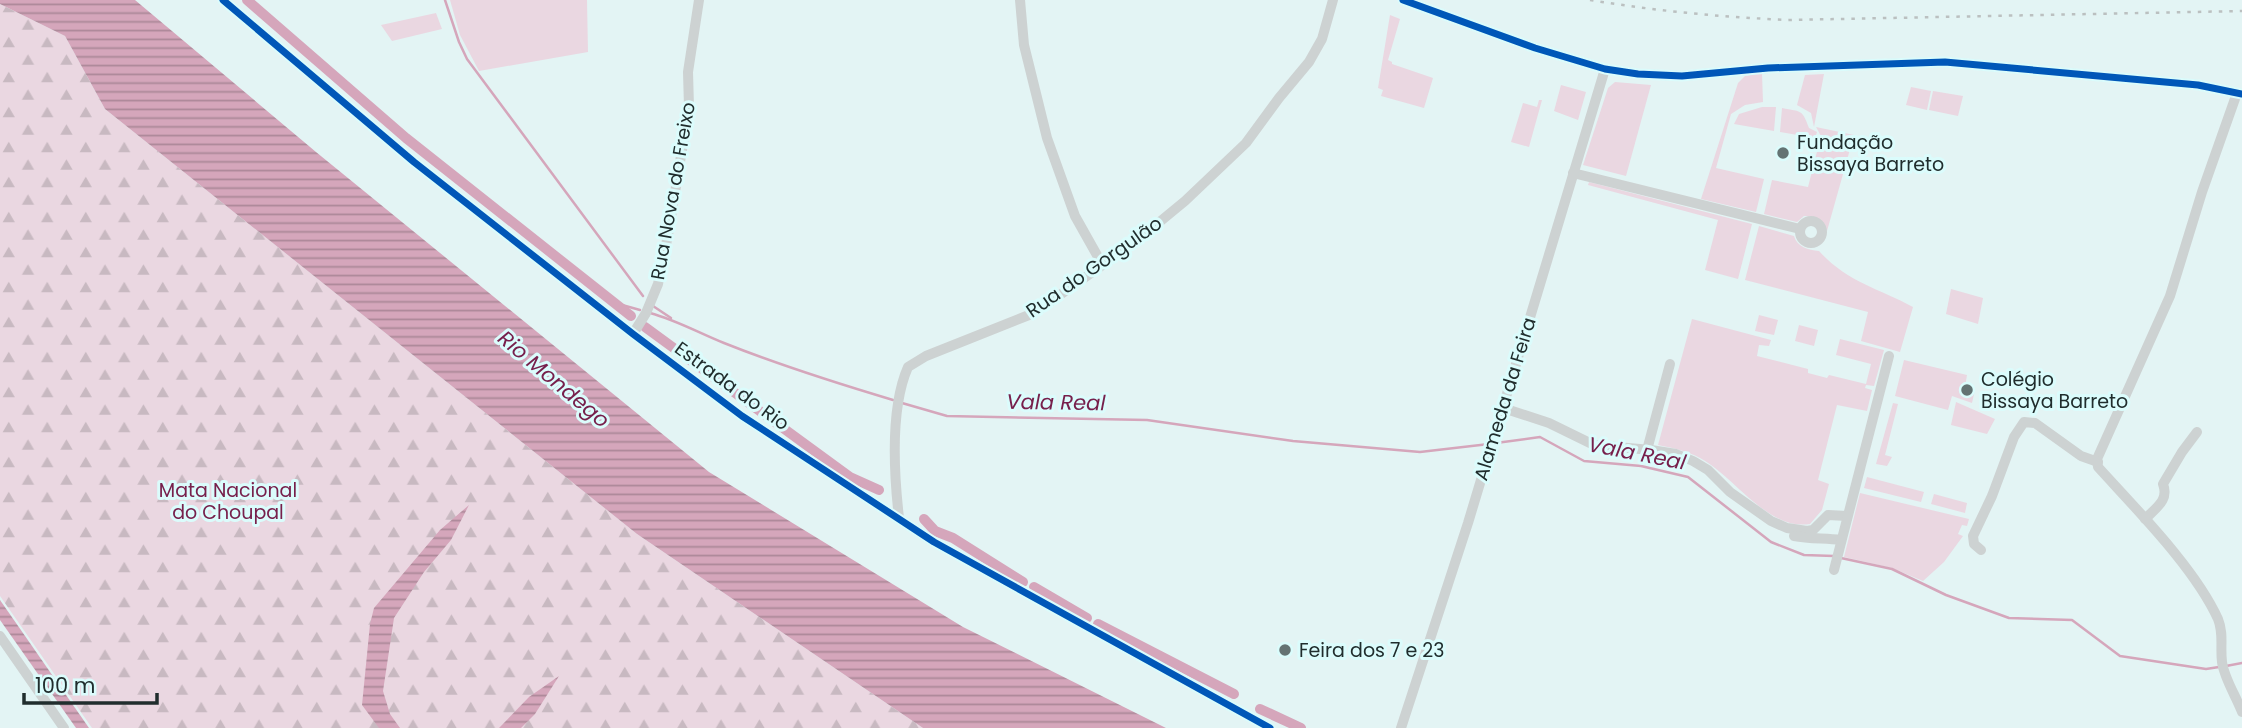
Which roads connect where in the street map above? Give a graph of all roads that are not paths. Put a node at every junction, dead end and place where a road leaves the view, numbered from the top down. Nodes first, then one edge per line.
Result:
1 (223, 0) edge
2 (699, 0) edge
3 (1020, 0) edge
4 (1333, 0) edge
5 (1403, 0) edge
6 (1605, 69) junction
7 (2240, 93) edge
8 (1573, 173) junction
9 (1800, 229) dead end
10 (1102, 264) junction
11 (633, 334) junction
12 (1889, 356) dead end
13 (1670, 364) dead end
14 (1502, 411) junction
15 (2197, 432) dead end
16 (1647, 450) junction
17 (2098, 462) junction
18 (1847, 516) junction
19 (899, 518) junction
20 (2146, 519) junction
21 (1817, 526) junction
22 (1826, 538) junction
23 (1841, 540) junction
24 (1981, 550) dead end
25 (1834, 570) dead end
26 (0, 636) edge
27 (2242, 712) edge
28 (64, 728) edge
29 (1270, 728) edge
30 (1401, 728) edge

1 - 11 street, Estrada do Rio
2 - 11 street, Rua Nova do Freixo
3 - 10 street
4 - 10 street, Rua do Gorgulão
5 - 6 street
6 - 7 street
6 - 8 street, Alameda da Feira
7 - 17 street
8 - 9 street
8 - 14 street, Alameda da Feira
10 - 19 street, Rua do Gorgulão
11 - 19 street, Estrada do Rio
12 - 18 street
13 - 16 street
14 - 16 street
14 - 22 street
14 - 30 street, Alameda da Feira
15 - 20 street
16 - 21 street
17 - 20 street
17 - 24 street
18 - 21 street
18 - 23 street
19 - 29 street, Estrada do Rio
20 - 27 street
21 - 22 street
22 - 23 street
23 - 25 street
26 - 28 street

